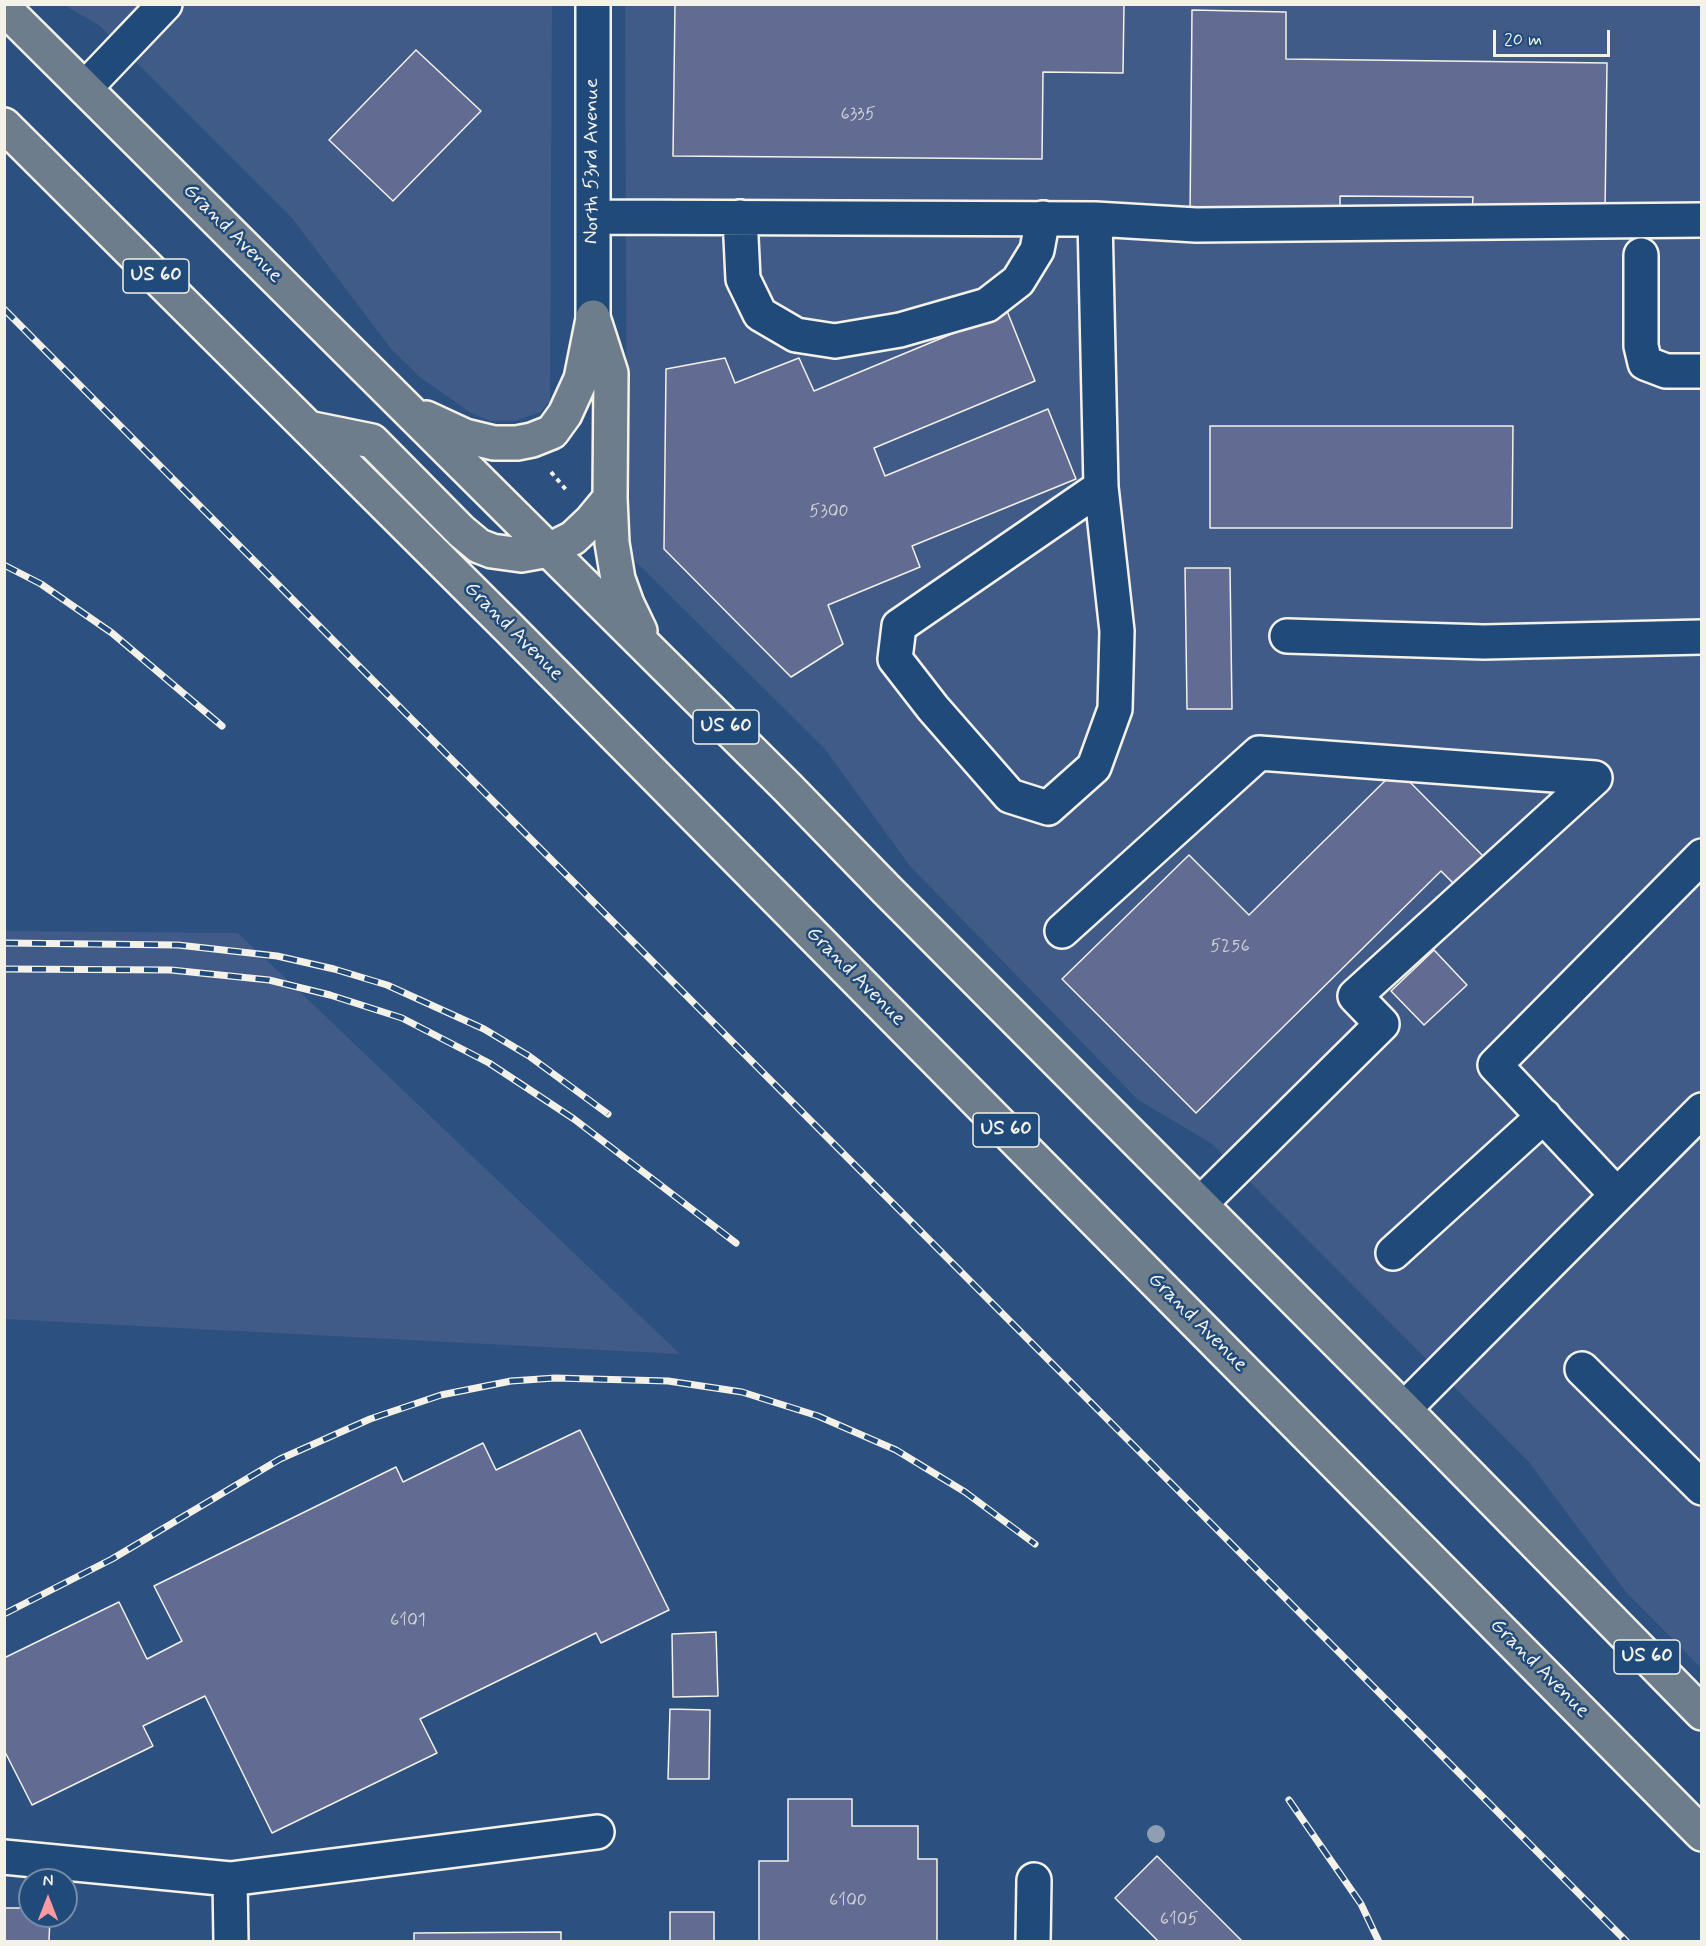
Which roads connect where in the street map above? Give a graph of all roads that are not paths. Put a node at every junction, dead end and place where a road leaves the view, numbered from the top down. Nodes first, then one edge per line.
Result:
1 (165, 4) edge
2 (593, 4) edge
3 (4, 8) edge
4 (85, 88) junction
5 (4, 125) edge
6 (593, 217) junction
7 (740, 217) junction
8 (1043, 218) junction
9 (1095, 219) junction
10 (1701, 220) edge
11 (1641, 255) dead end
12 (594, 317) junction
13 (1701, 371) edge
14 (409, 411) junction
15 (308, 428) junction
16 (1101, 487) junction
17 (610, 498) junction
18 (549, 550) junction
19 (1287, 636) dead end
20 (1701, 637) edge
21 (663, 665) junction
22 (1701, 856) edge
23 (1062, 931) dead end
24 (1701, 1110) edge
25 (1544, 1116) junction
26 (1617, 1195) junction
27 (1201, 1203) junction
28 (1393, 1253) dead end
29 (1582, 1369) dead end
30 (1404, 1408) junction
31 (1701, 1488) edge
32 (1701, 1713) edge
33 (597, 1832) dead end
34 (1701, 1834) edge
35 (4, 1857) edge
36 (230, 1879) junction
37 (1034, 1880) dead end
38 (231, 1941) edge
39 (1033, 1941) edge

1 - 4 street
2 - 6 street, North 53rd Avenue
3 - 4 highway, Grand Avenue / US 60
4 - 14 highway, Grand Avenue / US 60
5 - 15 highway, Grand Avenue / US 60
6 - 7 street
6 - 12 street, North 53rd Avenue
7 - 8 street
7 - 8 street
8 - 9 street
9 - 10 street
9 - 16 street
11 - 13 street
12 - 14 highway
12 - 17 highway
14 - 18 highway, Grand Avenue / US 60
15 - 18 highway
15 - 34 highway, Grand Avenue / US 60
16 - 16 street
17 - 18 highway
17 - 21 highway
18 - 21 highway, Grand Avenue / US 60
19 - 20 street
21 - 27 highway, Grand Avenue / US 60
22 - 25 street
23 - 27 street
24 - 26 street
25 - 26 street
25 - 28 street
26 - 30 street
27 - 30 highway, Grand Avenue / US 60
29 - 31 street
30 - 32 highway, Grand Avenue / US 60
33 - 36 street
35 - 36 street
36 - 38 street
37 - 39 street

